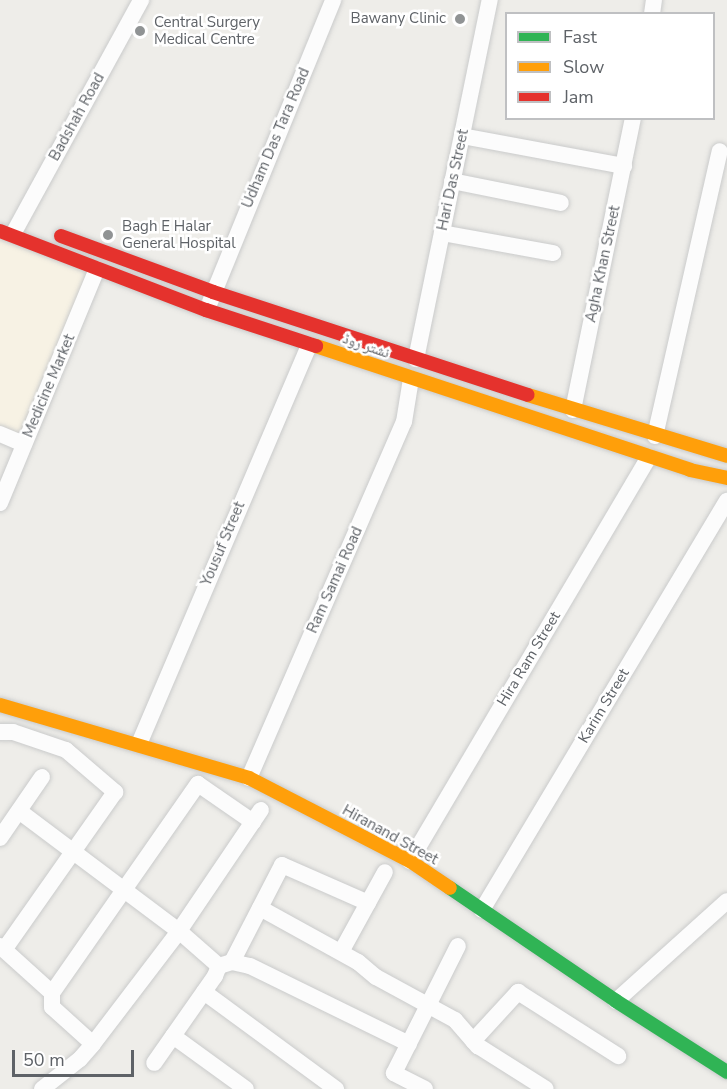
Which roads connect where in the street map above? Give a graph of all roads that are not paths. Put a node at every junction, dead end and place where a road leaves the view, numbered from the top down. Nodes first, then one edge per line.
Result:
1 (141, 0) edge
2 (333, 0) edge
3 (490, 0) edge
4 (633, 120) edge
5 (462, 136) junction
6 (720, 151) dead end
7 (624, 166) junction
8 (452, 181) junction
9 (561, 203) dead end
10 (15, 226) edge
11 (52, 233) dead end
12 (442, 233) junction
13 (553, 253) dead end
14 (97, 269) junction
15 (213, 292) junction
16 (206, 310) junction
17 (309, 345) junction
18 (416, 359) junction
19 (411, 379) junction
20 (573, 410) junction
21 (0, 434) edge
22 (655, 436) junction
23 (24, 444) junction
24 (727, 456) edge
25 (649, 457) junction
26 (727, 478) edge
27 (727, 501) edge
28 (0, 502) edge
29 (0, 705) edge
30 (1, 734) edge
31 (139, 744) junction
32 (42, 777) dead end
33 (249, 778) junction
34 (19, 811) junction
35 (0, 838) edge
36 (71, 852) junction
37 (410, 861) junction
38 (385, 872) dead end
39 (124, 891) junction
40 (727, 901) edge
41 (368, 903) junction
42 (260, 908) junction
43 (482, 910) junction
44 (179, 931) junction
45 (458, 946) dead end
46 (2, 948) edge
47 (341, 952) junction
48 (226, 964) junction
49 (204, 992) junction
50 (51, 993) junction
51 (616, 1000) junction
52 (429, 1004) junction
53 (173, 1036) junction
54 (472, 1041) junction
55 (93, 1044) junction
56 (409, 1044) junction
57 (618, 1056) dead end
58 (154, 1063) dead end
59 (727, 1071) edge
60 (42, 1089) edge
61 (246, 1089) edge
62 (336, 1089) edge
63 (425, 1089) edge
64 (546, 1089) edge

1 - 10 street, Badshah Road
2 - 15 street, Udham Das Tara Road
3 - 5 street, Hari Das Street
4 - 7 street, Agha Khan Street
5 - 7 street
5 - 8 street, Hari Das Street
6 - 22 street
7 - 20 street, Agha Khan Street
8 - 9 street
8 - 12 street, Hari Das Street
10 - 14 main road, نشتر روڈ
11 - 15 main road, نشتر روڈ
12 - 13 street
12 - 18 street, Hari Das Street
14 - 16 main road, نشتر روڈ
14 - 23 street, Medicine Market
15 - 16 street, Udham Das Tara Road
15 - 18 main road, نشتر روڈ
16 - 17 main road, نشتر روڈ
17 - 19 main road, نشتر روڈ
17 - 31 street, Yousuf Street
18 - 20 main road, نشتر روڈ
19 - 25 main road, نشتر روڈ
19 - 33 street, Ram Samai Road
20 - 22 main road, نشتر روڈ
21 - 23 street
22 - 24 main road, نشتر روڈ
23 - 28 street, Medicine Market
25 - 26 main road, نشتر روڈ
25 - 37 street, Hira Ram Street
27 - 43 street, Karim Street
29 - 31 main road, Hiranand Street
30 - 36 street
31 - 33 main road, Hiranand Street
32 - 34 street
33 - 37 main road, Hiranand Street
34 - 35 street
34 - 36 street
36 - 39 street
36 - 46 street
37 - 43 main road, Hiranand Street
38 - 41 street
39 - 44 street
39 - 44 street
39 - 50 street
40 - 51 street
41 - 42 street
41 - 47 street
42 - 47 street
42 - 48 street
43 - 51 main road, Hiranand Street
44 - 48 street
44 - 55 street
45 - 52 street
46 - 50 street
47 - 52 street
48 - 49 street
48 - 56 street
49 - 53 street
49 - 62 street
50 - 55 street
51 - 59 main road, Hiranand Street
52 - 54 street
52 - 56 street
53 - 58 street
53 - 61 street
54 - 57 street
54 - 64 street
55 - 60 street
56 - 63 street

